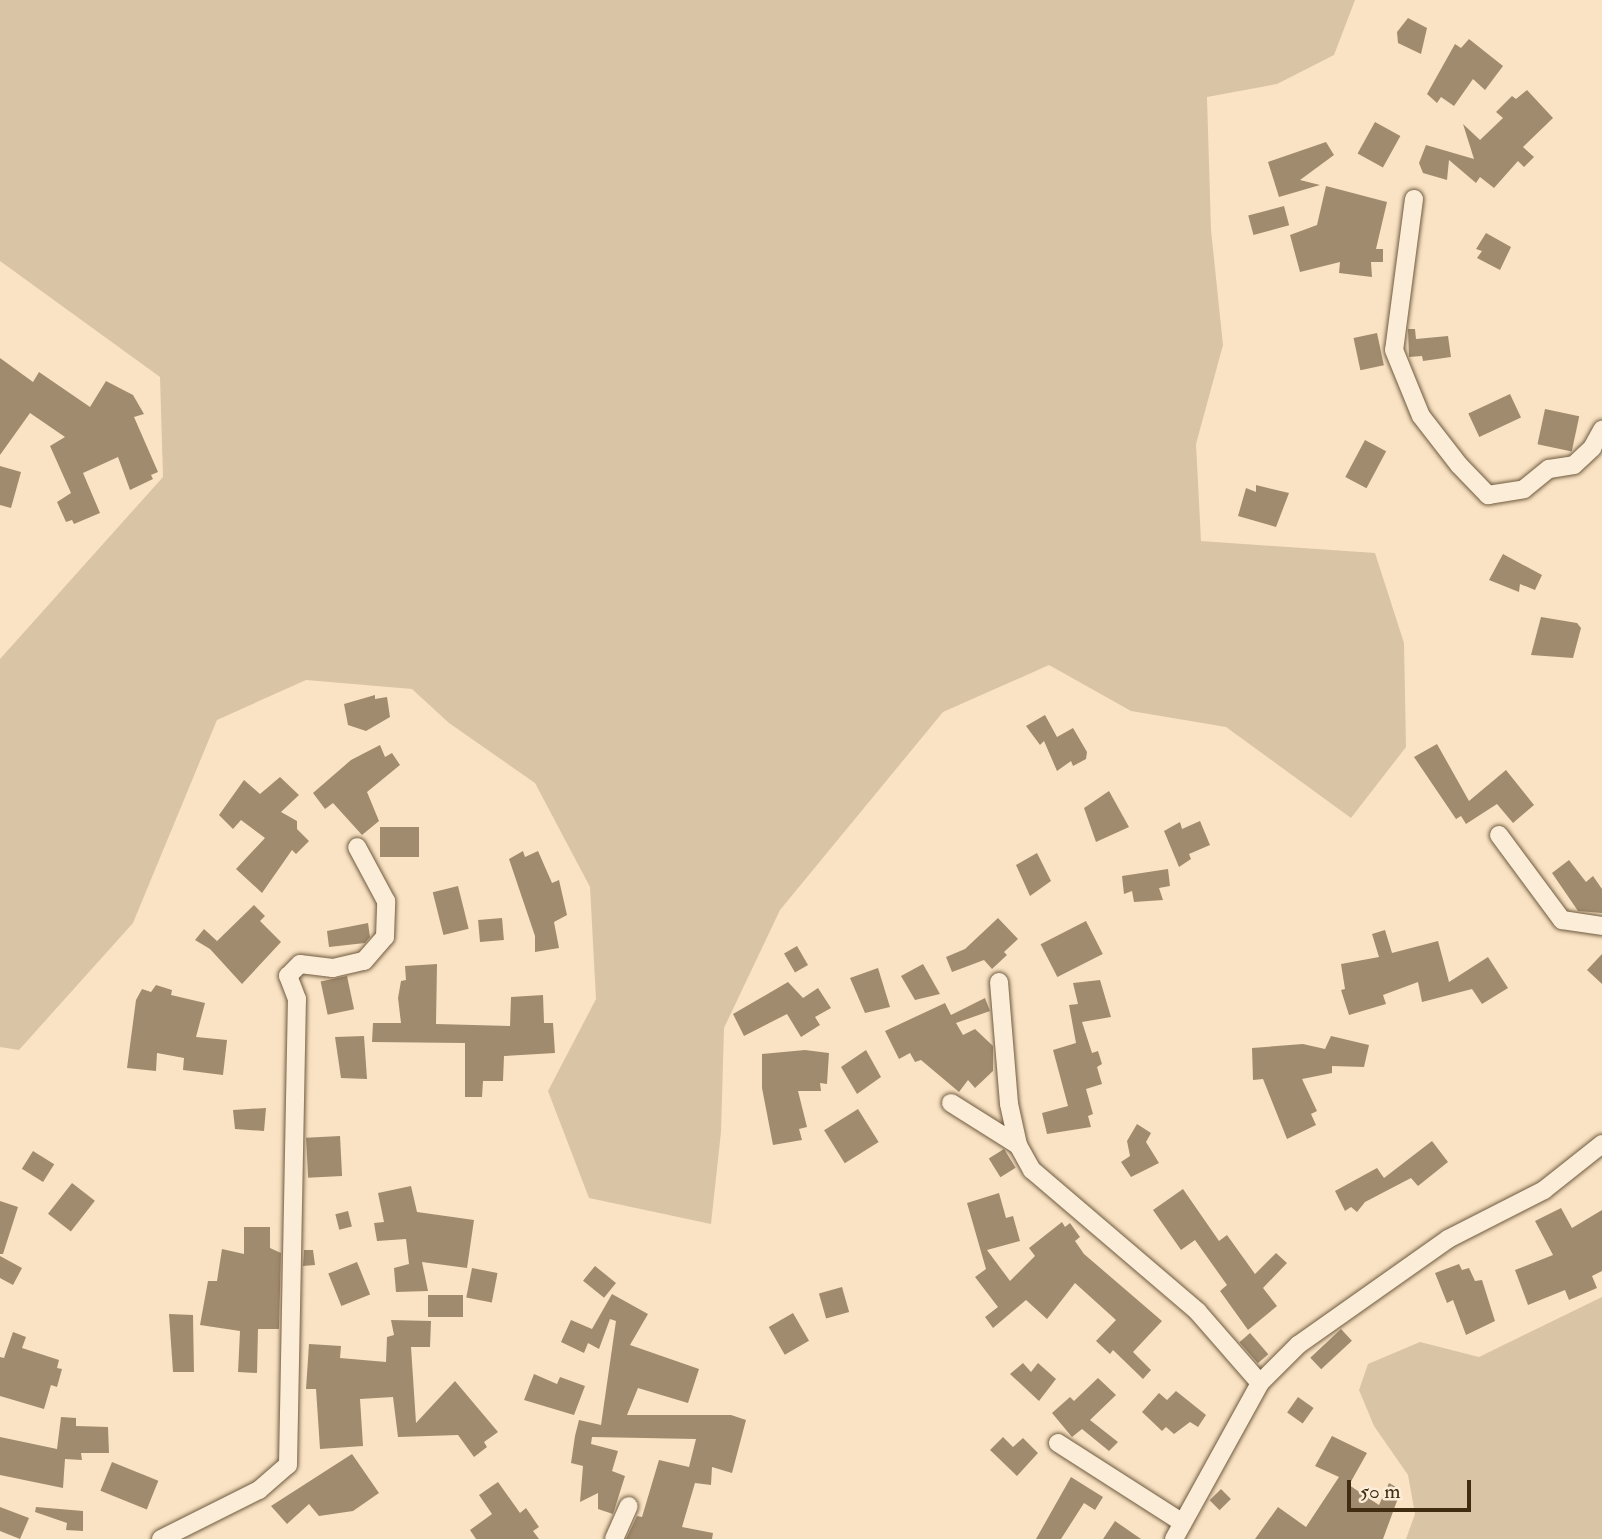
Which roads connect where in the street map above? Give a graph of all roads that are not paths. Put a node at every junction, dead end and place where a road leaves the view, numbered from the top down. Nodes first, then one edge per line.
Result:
1 (1414, 198) dead end
2 (1602, 430) edge
3 (1499, 835) dead end
4 (357, 847) dead end
5 (1602, 926) edge
6 (999, 982) dead end
7 (951, 1103) dead end
8 (1602, 1144) edge
9 (1018, 1145) junction
10 (1260, 1383) junction
11 (1058, 1443) dead end
12 (629, 1506) dead end
13 (1179, 1531) edge
14 (160, 1539) edge
15 (614, 1539) edge

1 - 2 street
3 - 5 street
4 - 14 street
6 - 9 street
7 - 9 street
8 - 10 street
9 - 10 street
10 - 13 street
11 - 13 street
12 - 15 street

